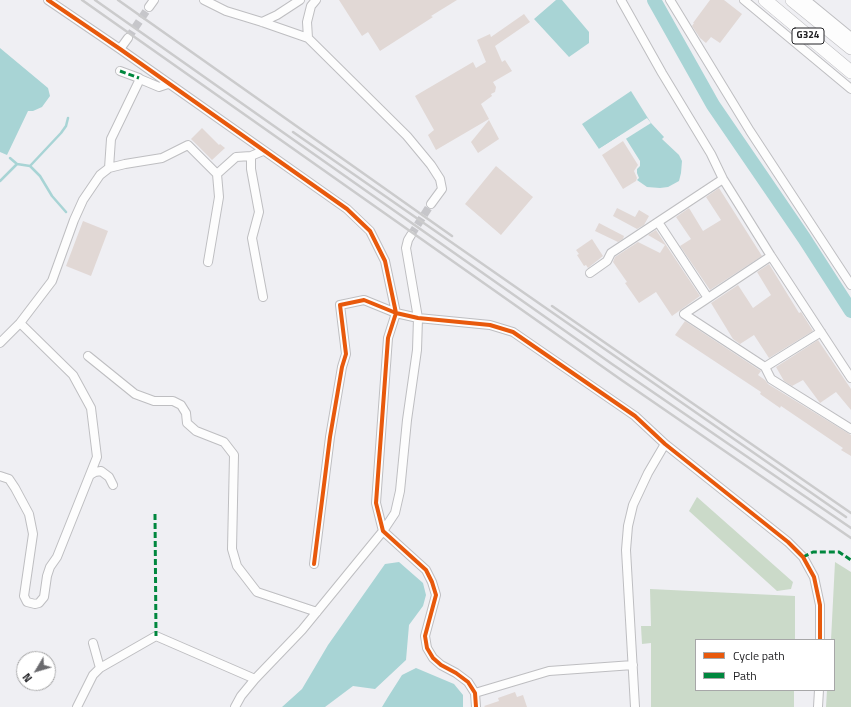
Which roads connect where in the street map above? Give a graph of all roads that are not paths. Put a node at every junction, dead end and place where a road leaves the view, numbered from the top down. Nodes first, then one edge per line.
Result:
1 (48, 0) edge
2 (204, 0) edge
3 (300, 0) edge
4 (316, 0) edge
5 (621, 0) edge
6 (670, 0) edge
7 (744, 0) edge
8 (765, 0) edge
9 (792, 0) edge
10 (806, 0) edge
11 (262, 22) junction
12 (128, 38) tunnel mouth
13 (308, 38) junction
14 (849, 39) edge
15 (120, 49) junction
16 (120, 71) dead end
17 (851, 72) edge
18 (139, 78) dead end
19 (168, 84) junction
20 (851, 89) edge
21 (263, 150) junction
22 (251, 156) junction
23 (108, 168) junction
24 (217, 174) junction
25 (723, 179) junction
26 (431, 204) tunnel mouth
27 (658, 222) junction
28 (411, 235) tunnel mouth
29 (771, 256) junction
30 (208, 262) dead end
31 (590, 273) dead end
32 (851, 285) edge
33 (263, 297) dead end
34 (708, 298) junction
35 (396, 313) junction
36 (418, 318) junction
37 (20, 323) junction
38 (821, 332) junction
39 (0, 343) edge
40 (88, 356) dead end
41 (765, 367) junction
42 (851, 378) edge
43 (851, 429) edge
44 (665, 444) junction
45 (90, 475) junction
46 (0, 476) edge
47 (113, 485) dead end
48 (384, 531) junction
49 (314, 564) dead end
50 (317, 612) junction
51 (820, 639) edge
52 (93, 644) dead end
53 (633, 665) junction
54 (100, 668) junction
55 (255, 679) junction
56 (818, 691) edge
57 (475, 693) junction
58 (77, 707) edge
59 (235, 707) edge
60 (476, 707) edge
61 (635, 707) edge
62 (818, 707) edge

1 - 15 street
2 - 11 street
3 - 11 street
4 - 13 street
5 - 25 street
6 - 32 street
7 - 20 street
8 - 17 highway, G324
9 - 14 highway, G324
10 - 14 street
11 - 13 street
12 - 15 street
13 - 26 street
15 - 19 street
16 - 18 street
19 - 21 street
19 - 23 street
21 - 22 street
21 - 35 street
22 - 24 street
22 - 33 street
23 - 24 street
23 - 37 street
24 - 30 street
25 - 27 street
25 - 29 street
27 - 31 street
27 - 34 street
28 - 36 street
29 - 34 street
29 - 38 street
34 - 41 street
35 - 36 street
35 - 48 street
35 - 49 street
36 - 44 street
36 - 48 street
37 - 39 street
37 - 45 street
38 - 41 street
38 - 42 street
40 - 50 street
41 - 43 street
44 - 51 street
44 - 53 street
45 - 46 street
45 - 47 street
48 - 50 street
48 - 57 street
50 - 55 street
52 - 54 street
53 - 57 street
53 - 61 street
54 - 55 street
54 - 58 street
55 - 59 street
56 - 62 street
57 - 60 street

